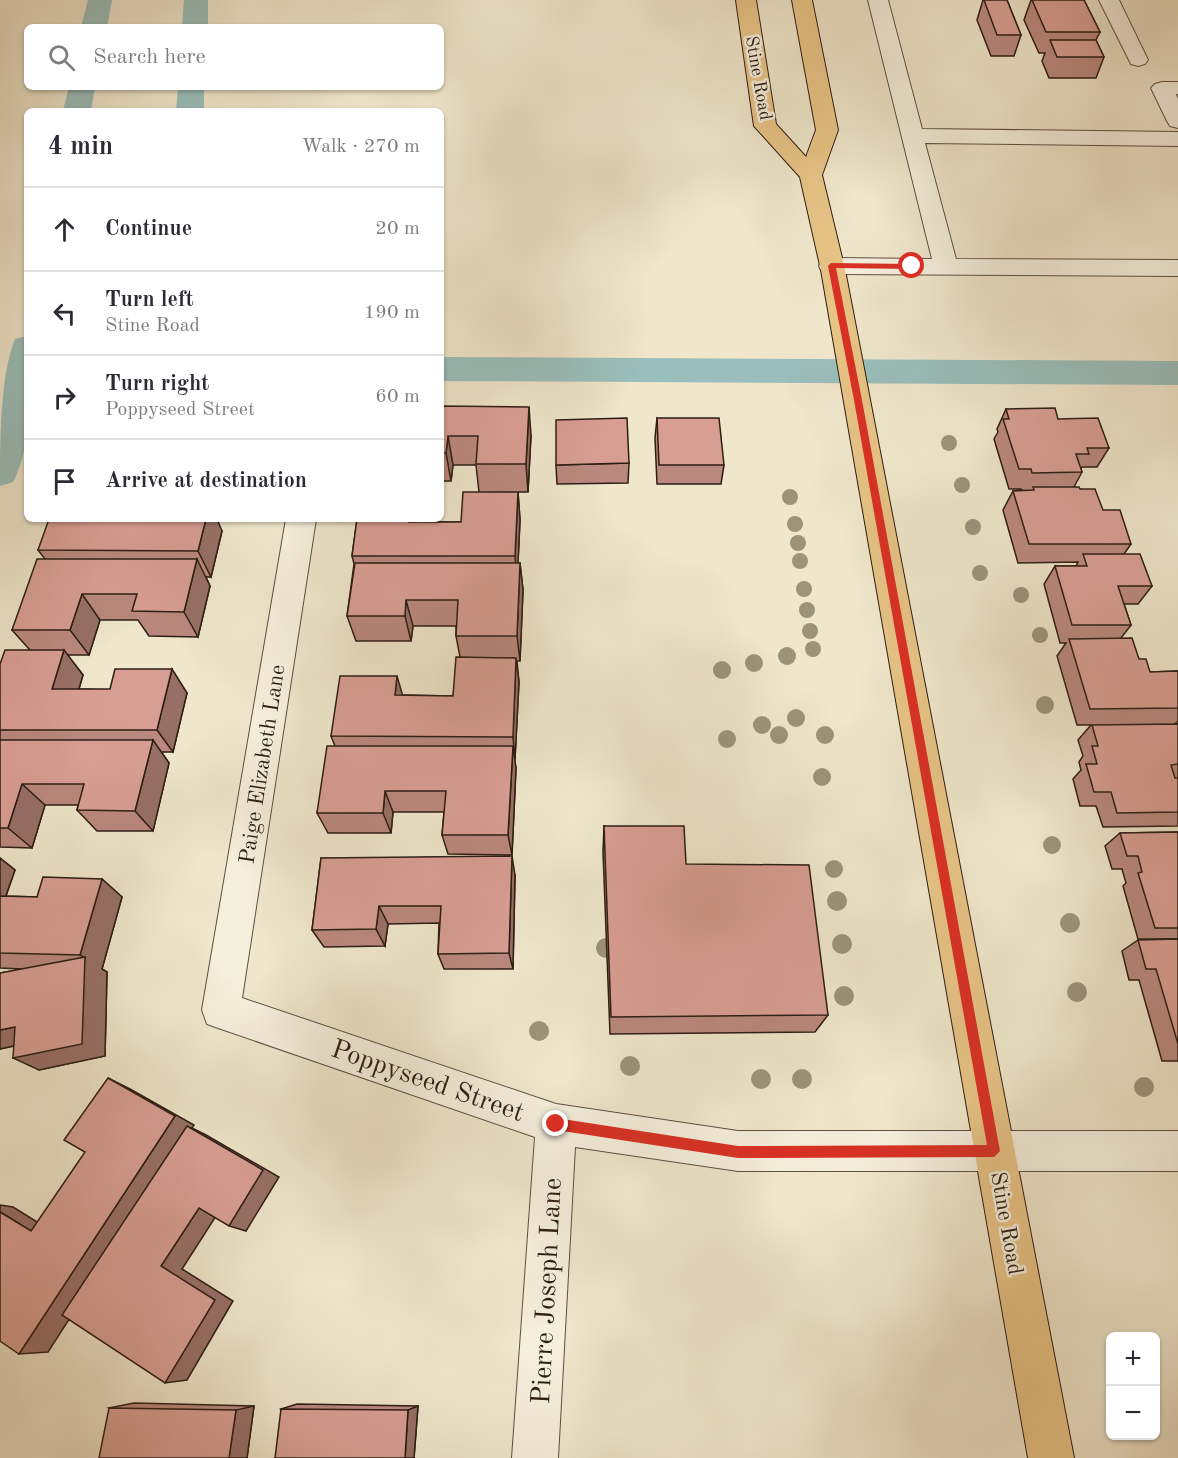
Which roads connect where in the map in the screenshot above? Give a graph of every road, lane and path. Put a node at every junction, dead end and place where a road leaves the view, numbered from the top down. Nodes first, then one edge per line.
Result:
1 (746, 0) edge
2 (802, 0) edge
3 (878, 0) edge
4 (1109, 0) edge
5 (1138, 60) dead end
6 (1178, 88) edge
7 (1178, 121) edge
8 (914, 136) junction
9 (1178, 139) edge
10 (811, 175) junction
11 (946, 267) junction
12 (832, 268) junction
13 (1178, 268) edge
14 (301, 522) edge
15 (221, 1010) joint
16 (556, 1124) junction
17 (994, 1151) junction
18 (1178, 1151) edge
19 (535, 1458) edge
20 (1051, 1458) edge

1 - 10 main road, Stine Road
2 - 10 main road
3 - 8 street
4 - 5 street
6 - 7 street
8 - 9 street
8 - 11 street
10 - 12 main road, Stine Road
11 - 12 street
11 - 13 street
12 - 17 main road, Stine Road
14 - 15 street, Paige Elizabeth Lane
15 - 16 street, Poppyseed Street
16 - 17 street, Poppyseed Street
16 - 19 street, Pierre Joseph Lane
17 - 18 street, Poppyseed Street
17 - 20 main road, Stine Road

